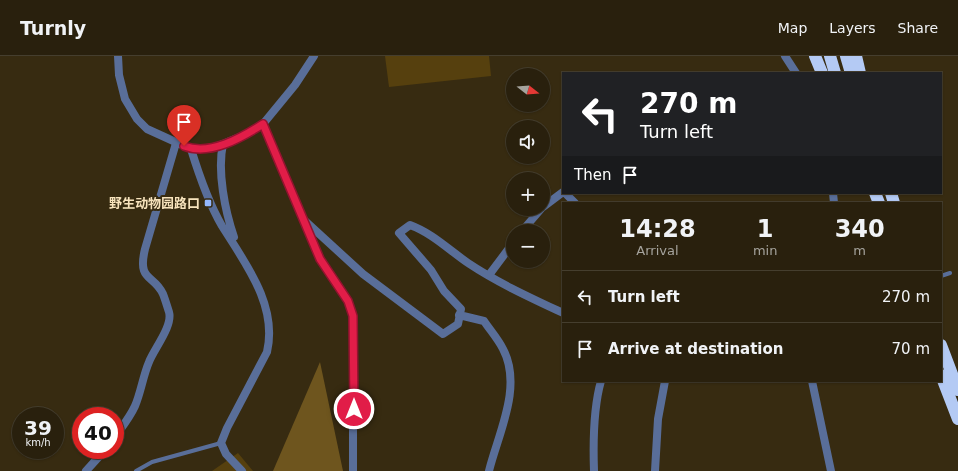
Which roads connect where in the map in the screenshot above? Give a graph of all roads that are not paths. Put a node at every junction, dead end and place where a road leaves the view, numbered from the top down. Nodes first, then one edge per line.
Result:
1 (118, 56) edge
2 (314, 56) edge
3 (785, 56) edge
4 (815, 56) edge
5 (830, 56) edge
6 (846, 56) edge
7 (856, 56) edge
8 (795, 72) edge
9 (822, 72) edge
10 (835, 72) edge
11 (851, 72) edge
12 (860, 72) edge
13 (263, 124) junction
14 (176, 143) junction
15 (223, 144) junction
16 (191, 149) junction
17 (562, 193) edge
18 (566, 194) edge
19 (550, 202) edge
20 (574, 202) edge
21 (535, 216) edge
22 (304, 220) junction
23 (528, 224) edge
24 (236, 246) junction
25 (506, 252) edge
26 (950, 273) dead end
27 (489, 275) junction
28 (942, 276) edge
29 (562, 313) edge
30 (460, 315) junction
31 (942, 348) edge
32 (942, 378) edge
33 (601, 382) edge
34 (665, 382) edge
35 (812, 382) edge
36 (958, 390) edge
37 (958, 419) edge
38 (124, 423) edge
39 (221, 443) junction
40 (97, 459) edge
41 (86, 471) edge
42 (136, 471) edge
43 (242, 471) edge
44 (353, 471) edge
45 (489, 471) edge
46 (594, 471) edge
47 (655, 471) edge
48 (831, 471) edge

1 - 14 street
2 - 13 street
3 - 8 street
4 - 9 highway
5 - 10 highway
6 - 11 highway
7 - 12 highway
13 - 15 street
13 - 22 street
14 - 16 street
14 - 38 street
15 - 16 street
15 - 24 street
16 - 24 street
17 - 19 street
18 - 20 street
21 - 23 street
22 - 30 street
22 - 44 street
24 - 39 street
25 - 27 street
26 - 28 lane
27 - 29 street
27 - 30 street
30 - 45 street
31 - 36 highway
32 - 37 highway
33 - 46 street
34 - 47 street
35 - 48 street
39 - 42 lane
39 - 43 street
40 - 41 street

